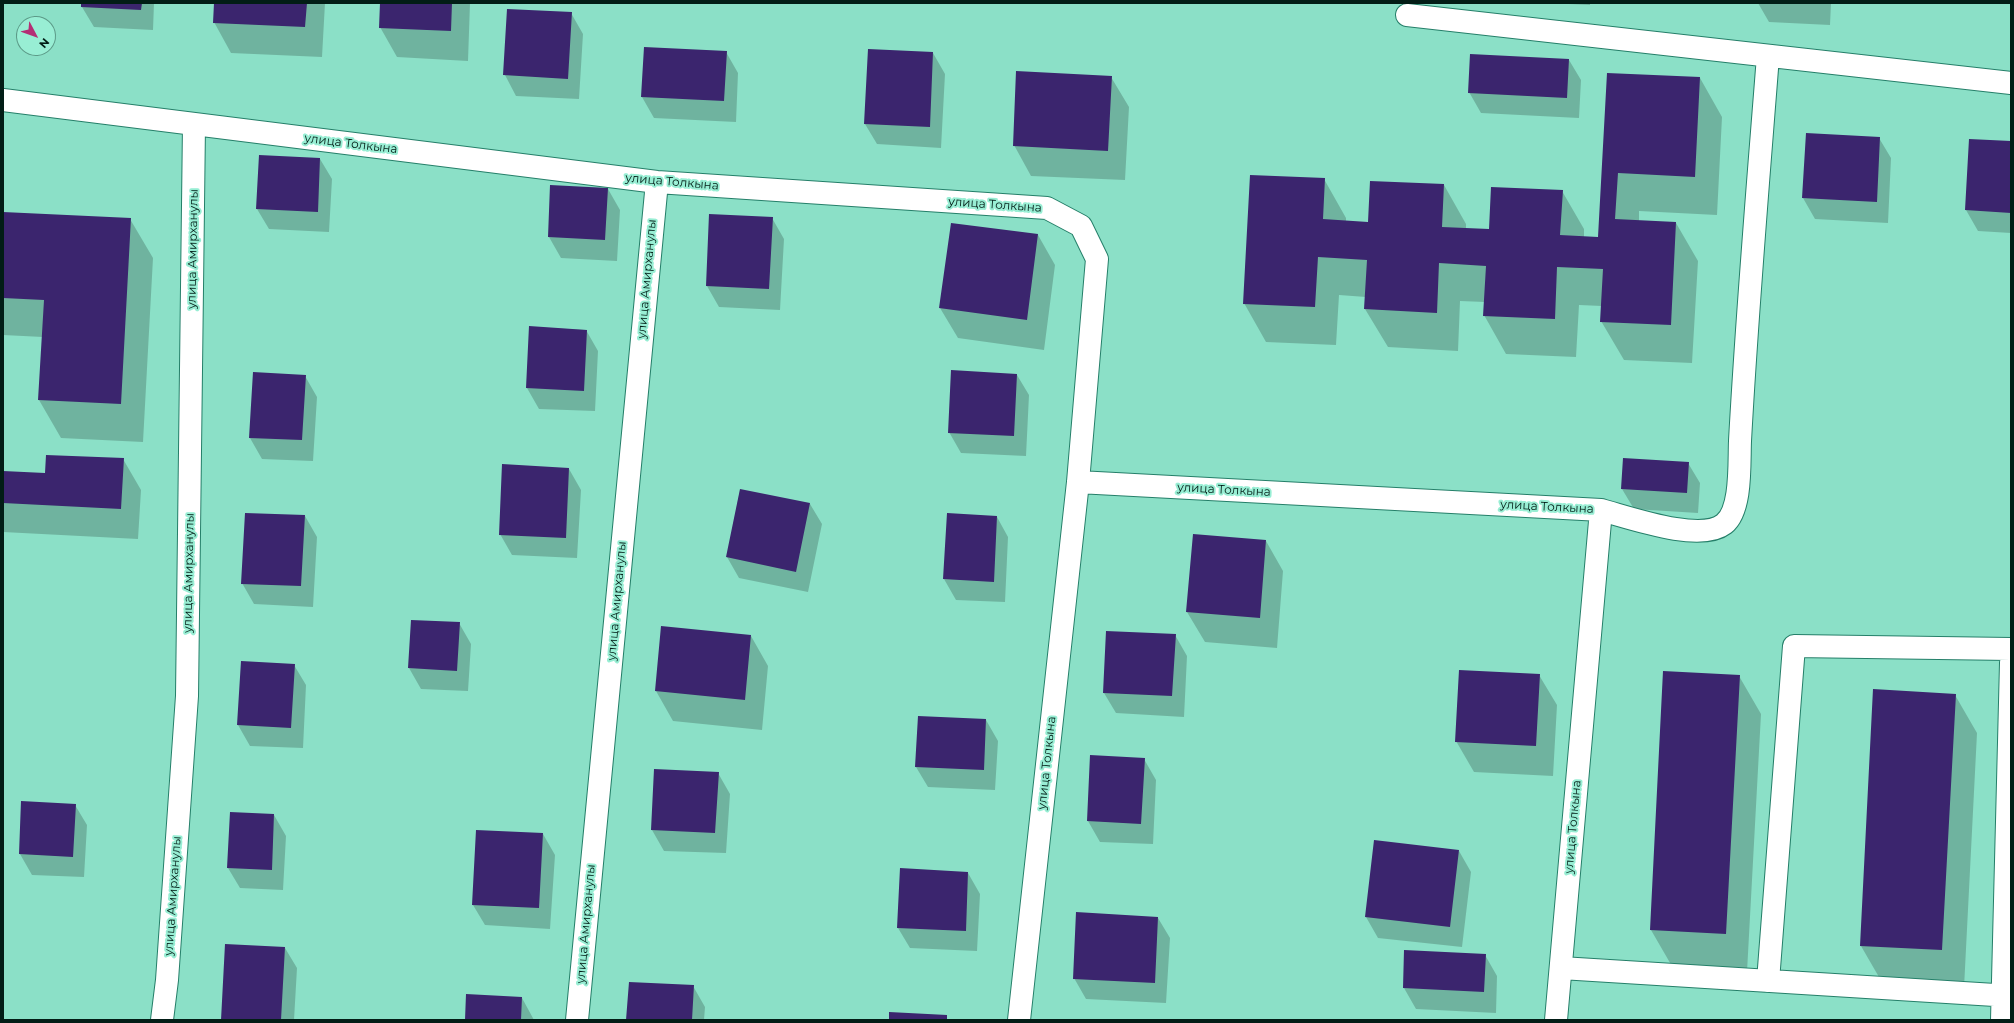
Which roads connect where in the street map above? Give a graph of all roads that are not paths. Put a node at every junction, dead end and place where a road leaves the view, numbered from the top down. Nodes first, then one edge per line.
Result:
1 (1407, 15) dead end
2 (1768, 56) junction
3 (2011, 83) edge
4 (3, 100) edge
5 (194, 124) junction
6 (656, 182) junction
7 (1078, 482) junction
8 (1601, 510) junction
9 (2011, 649) edge
10 (2011, 663) edge
11 (1561, 968) junction
12 (1768, 981) junction
13 (2007, 996) edge
14 (162, 1020) edge
15 (577, 1020) edge
16 (1019, 1020) edge
17 (1556, 1020) edge
18 (2002, 1020) edge

1 - 2 street
2 - 3 street
2 - 8 street
4 - 5 street, улица Толкына
5 - 6 street, улица Толкына
5 - 14 street, улица Амирханулы
6 - 7 street, улица Толкына
6 - 15 street, улица Амирханулы
7 - 8 street, улица Толкына
7 - 16 street, улица Толкына
8 - 11 street, улица Толкына
9 - 12 street
10 - 13 street
11 - 12 street
11 - 17 street, улица Толкына
12 - 13 street
13 - 18 street

